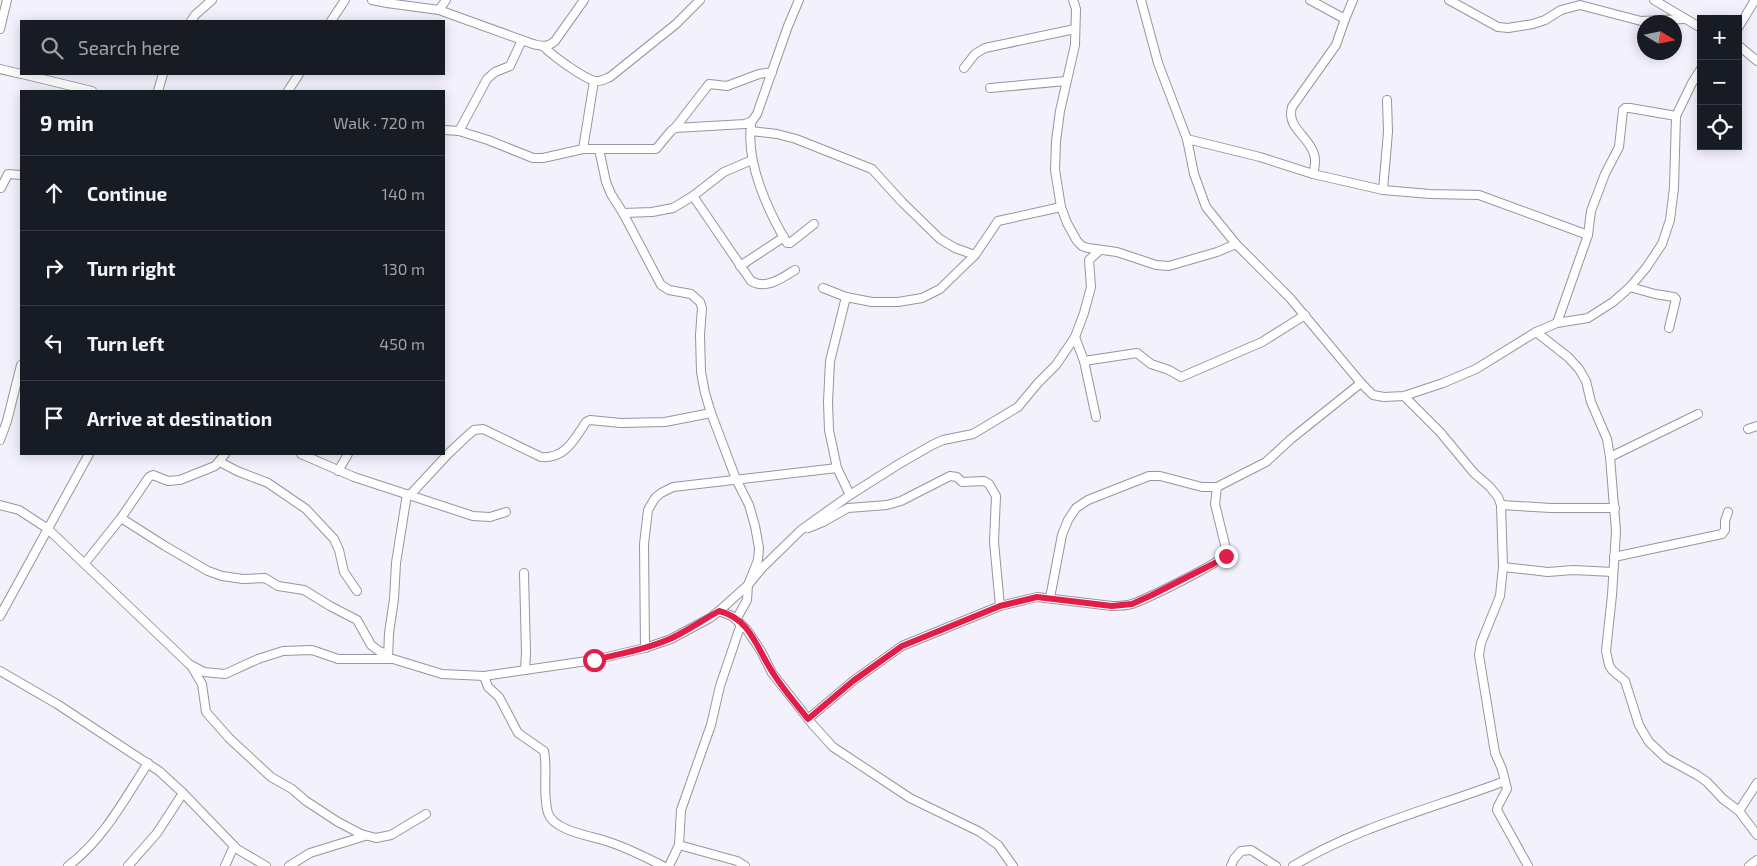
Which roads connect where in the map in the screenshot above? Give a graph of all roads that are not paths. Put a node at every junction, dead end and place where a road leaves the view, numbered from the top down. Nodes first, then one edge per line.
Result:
1 (7, 0) edge
2 (212, 0) edge
3 (345, 0) edge
4 (372, 0) edge
5 (446, 0) edge
6 (700, 0) edge
7 (799, 0) edge
8 (1073, 0) edge
9 (1141, 0) edge
10 (1310, 0) edge
11 (1353, 0) edge
12 (1449, 0) edge
13 (1654, 0) edge
14 (1755, 0) edge
15 (580, 1) edge
16 (439, 10) junction
17 (1345, 19) junction
18 (1684, 19) junction
19 (192, 20) edge
20 (332, 20) edge
21 (1742, 21) edge
22 (1697, 26) edge
23 (0, 29) edge
24 (1075, 29) junction
25 (522, 40) junction
26 (544, 47) junction
27 (1742, 48) edge
28 (1757, 61) edge
29 (964, 68) dead end
30 (0, 69) edge
31 (772, 72) junction
32 (20, 74) edge
33 (26, 75) edge
34 (163, 75) edge
35 (297, 75) edge
36 (1697, 75) edge
37 (594, 81) junction
38 (1066, 81) junction
39 (990, 88) dead end
40 (88, 90) edge
41 (158, 90) edge
42 (289, 90) edge
43 (1386, 100) dead end
44 (1676, 116) junction
45 (752, 122) junction
46 (675, 128) junction
47 (445, 130) edge
48 (459, 131) junction
49 (751, 131) junction
50 (1187, 139) junction
51 (583, 149) junction
52 (599, 149) junction
53 (752, 160) junction
54 (1313, 174) junction
55 (20, 175) edge
56 (1, 188) edge
57 (1383, 190) junction
58 (693, 196) junction
59 (1061, 207) junction
60 (623, 213) junction
61 (814, 224) dead end
62 (1588, 235) junction
63 (784, 237) junction
64 (1236, 244) junction
65 (1100, 250) junction
66 (975, 255) junction
67 (740, 266) junction
68 (795, 270) dead end
69 (1630, 287) junction
70 (823, 288) dead end
71 (846, 297) junction
72 (1304, 315) junction
73 (1557, 322) junction
74 (1668, 328) dead end
75 (1536, 332) junction
76 (1075, 337) junction
77 (1084, 361) junction
78 (20, 369) edge
79 (1361, 383) junction
80 (1404, 396) junction
81 (711, 413) junction
82 (1698, 414) dead end
83 (1096, 417) dead end
84 (1757, 426) edge
85 (1748, 429) dead end
86 (0, 440) edge
87 (88, 455) edge
88 (224, 455) edge
89 (303, 455) edge
90 (347, 455) edge
91 (1610, 457) junction
92 (220, 462) junction
93 (837, 468) junction
94 (338, 471) junction
95 (736, 479) junction
96 (1218, 487) junction
97 (409, 494) junction
98 (850, 495) junction
99 (0, 505) edge
100 (1501, 505) junction
101 (1615, 508) junction
102 (506, 512) dead end
103 (1728, 512) dead end
104 (121, 518) junction
105 (48, 529) junction
106 (802, 530) junction
107 (1614, 557) junction
108 (85, 563) junction
109 (1502, 567) junction
110 (1613, 572) junction
111 (524, 573) dead end
112 (748, 585) junction
113 (357, 591) dead end
114 (0, 596) edge
115 (9, 598) junction
116 (1050, 598) junction
117 (1000, 606) junction
118 (719, 611) junction
119 (0, 616) edge
120 (739, 621) junction
121 (645, 648) junction
122 (387, 656) junction
123 (189, 664) junction
124 (525, 670) junction
125 (0, 671) edge
126 (484, 676) junction
127 (808, 719) junction
128 (148, 763) junction
129 (1505, 781) junction
130 (1757, 783) edge
131 (183, 793) junction
132 (1739, 811) junction
133 (426, 814) dead end
134 (1757, 835) edge
135 (365, 836) junction
136 (679, 845) junction
137 (234, 846) junction
138 (1757, 860) edge
139 (68, 866) edge
140 (128, 866) edge
141 (225, 866) edge
142 (266, 866) edge
143 (290, 866) edge
144 (663, 866) edge
145 (669, 866) edge
146 (745, 866) edge
147 (1013, 866) edge
148 (1231, 866) edge
149 (1276, 866) edge
150 (1293, 866) edge
151 (1528, 866) edge
152 (1749, 866) edge

1 - 23 street
2 - 19 street
3 - 20 street
4 - 16 street
5 - 16 street
6 - 37 street
7 - 31 street
8 - 24 street
9 - 50 street
10 - 17 street
11 - 17 street
12 - 18 street
13 - 18 street
14 - 21 street
15 - 26 street
16 - 25 street
17 - 54 street
18 - 22 street
24 - 29 street
24 - 38 street
25 - 26 street
25 - 48 street
26 - 37 street
27 - 28 street
30 - 32 street
31 - 45 street
31 - 46 street
33 - 40 street
34 - 41 street
35 - 42 street
36 - 44 street
37 - 51 street
38 - 39 street
38 - 59 street
43 - 57 street
44 - 62 street
44 - 69 street
45 - 46 street
45 - 49 street
46 - 52 street
47 - 48 street
48 - 51 street
49 - 53 street
49 - 66 street
50 - 54 street
50 - 64 street
51 - 52 street
52 - 60 street
53 - 58 street
53 - 63 street
54 - 57 street
55 - 56 street
57 - 62 street
58 - 60 street
58 - 67 street
59 - 65 street
59 - 66 street
60 - 81 street
61 - 63 street
62 - 73 street
63 - 67 street
64 - 65 street
64 - 72 street
65 - 76 street
66 - 71 street
67 - 68 street
69 - 73 street
69 - 74 street
70 - 71 street
71 - 93 street
72 - 77 street
72 - 79 street
73 - 75 street
75 - 80 street
75 - 91 street
76 - 77 street
76 - 98 street
77 - 83 street
78 - 86 street
79 - 80 street
79 - 96 street
80 - 100 street
81 - 95 street
81 - 97 street
82 - 91 street
84 - 85 street
87 - 105 street
88 - 92 street
89 - 94 street
90 - 94 street
91 - 101 street
92 - 104 street
92 - 113 street
93 - 95 street
93 - 98 street
94 - 97 street
95 - 112 street
95 - 121 street
96 - 116 street
96 - 116 street
97 - 102 street
97 - 122 street
98 - 106 street
99 - 105 street
100 - 101 street
100 - 109 street
101 - 107 street
103 - 107 street
104 - 108 street
104 - 122 street
105 - 108 street
105 - 115 street
106 - 112 street
106 - 117 street
107 - 110 street
108 - 123 street
109 - 110 street
109 - 129 street
110 - 132 street
111 - 124 street
112 - 118 street
112 - 120 street
114 - 115 street
115 - 119 street
116 - 117 street
117 - 127 street
118 - 120 street
118 - 121 street
120 - 127 street
120 - 136 street
121 - 124 street
122 - 123 street
122 - 126 street
123 - 135 street
124 - 126 street
125 - 128 street
126 - 144 street
127 - 147 street
128 - 131 street
128 - 139 street
129 - 150 street
129 - 151 street
130 - 132 street
131 - 137 street
131 - 140 street
132 - 134 street
133 - 135 street
135 - 143 street
136 - 145 street
136 - 146 street
137 - 141 street
137 - 142 street
138 - 152 street
148 - 149 street

